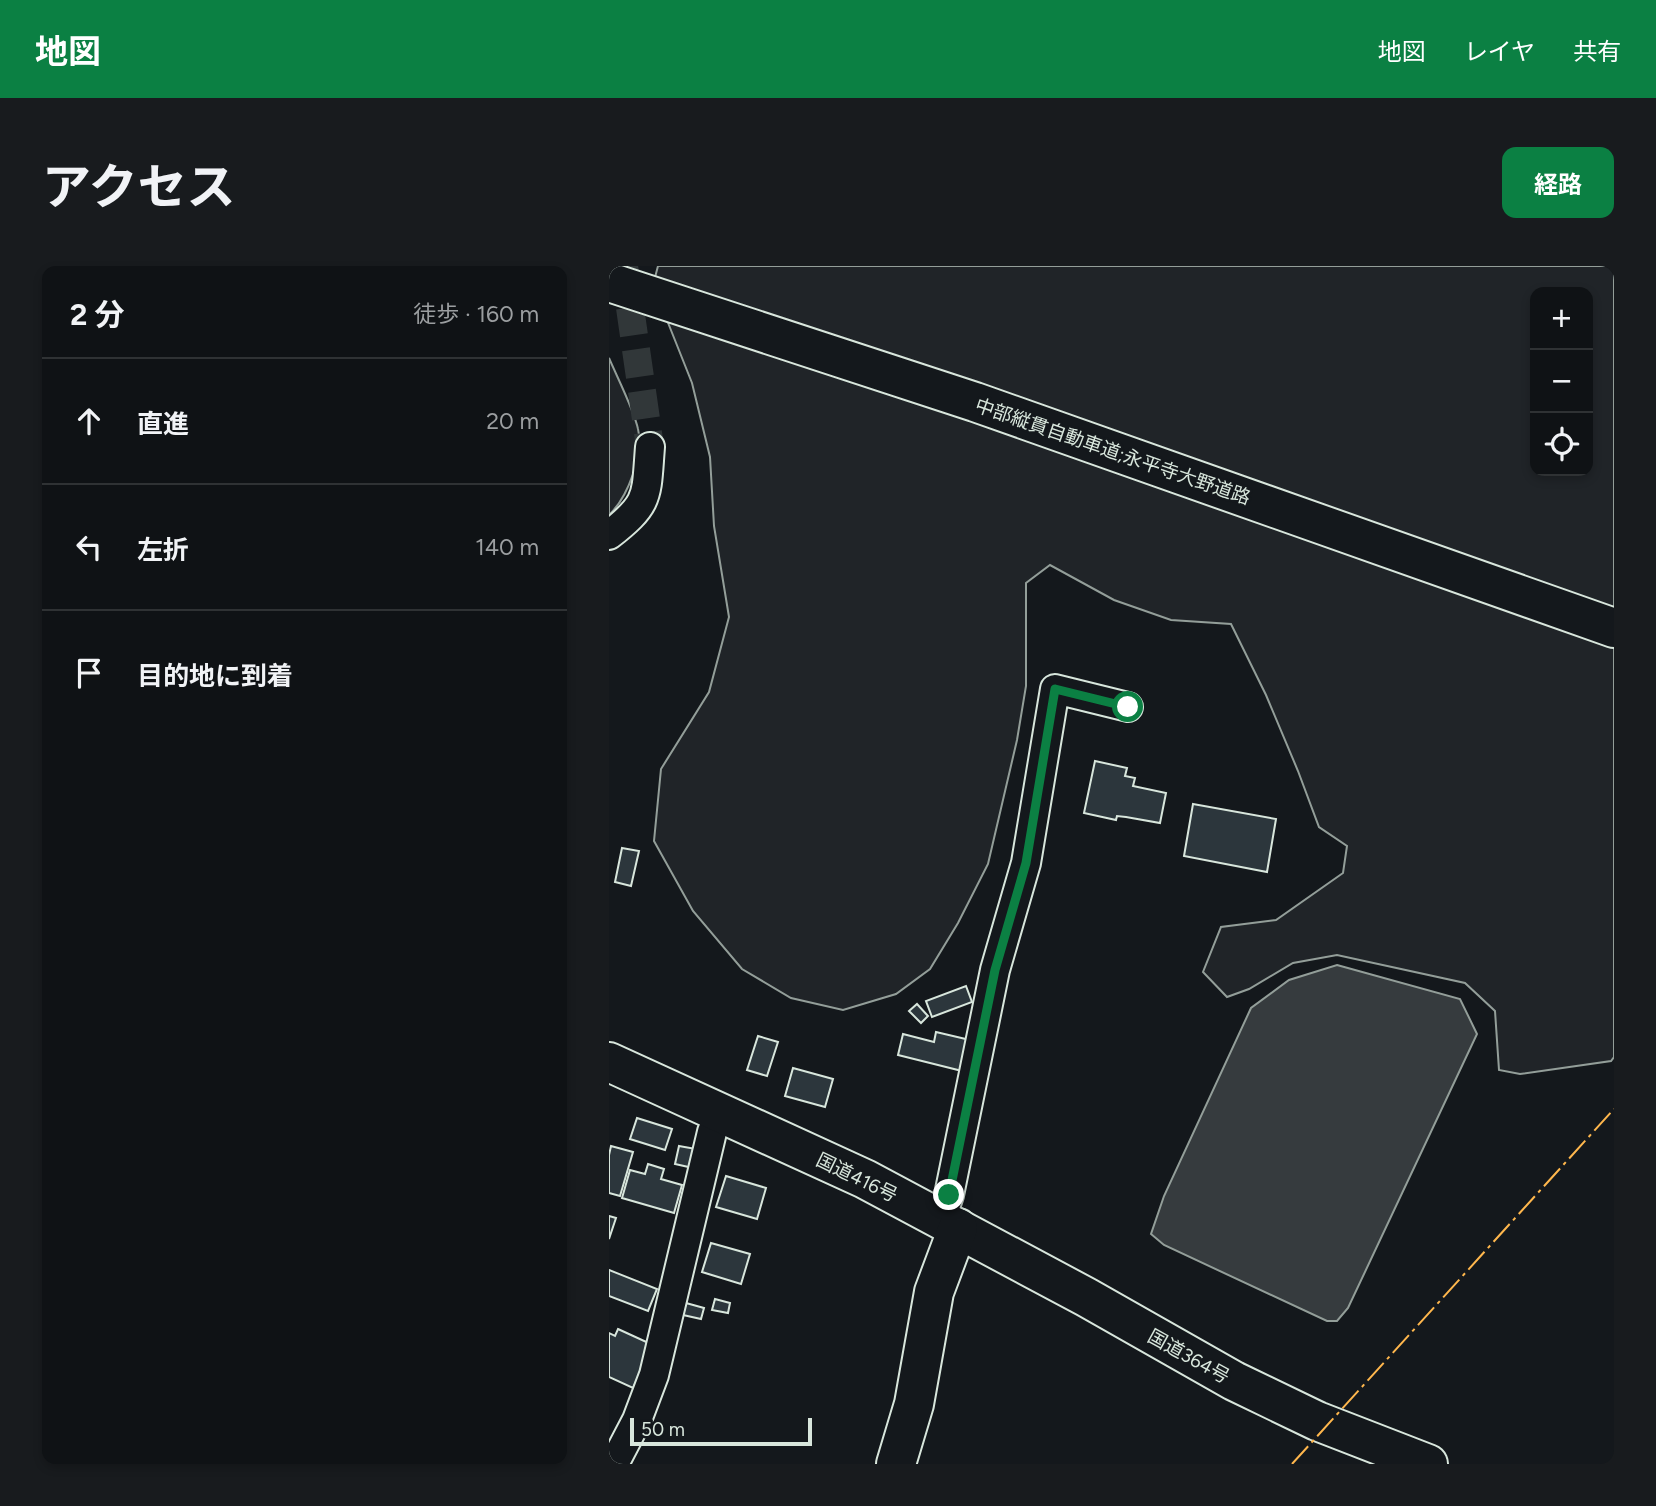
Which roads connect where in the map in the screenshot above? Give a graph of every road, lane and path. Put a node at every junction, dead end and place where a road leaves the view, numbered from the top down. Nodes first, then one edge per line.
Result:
1 (609, 282) edge
2 (650, 447) tunnel mouth
3 (609, 535) edge
4 (1614, 628) edge
5 (1128, 707) dead end
6 (609, 1062) edge
7 (720, 1112) junction
8 (949, 1223) junction
9 (614, 1464) edge
10 (896, 1464) edge
11 (1429, 1464) edge

1 - 4 highway, 中部縦貫自動車道;永平寺大野道路
2 - 3 street
5 - 8 street
6 - 7 highway, 国道416号
7 - 8 highway, 国道416号
7 - 9 street
8 - 10 highway
8 - 11 highway, 国道364号

